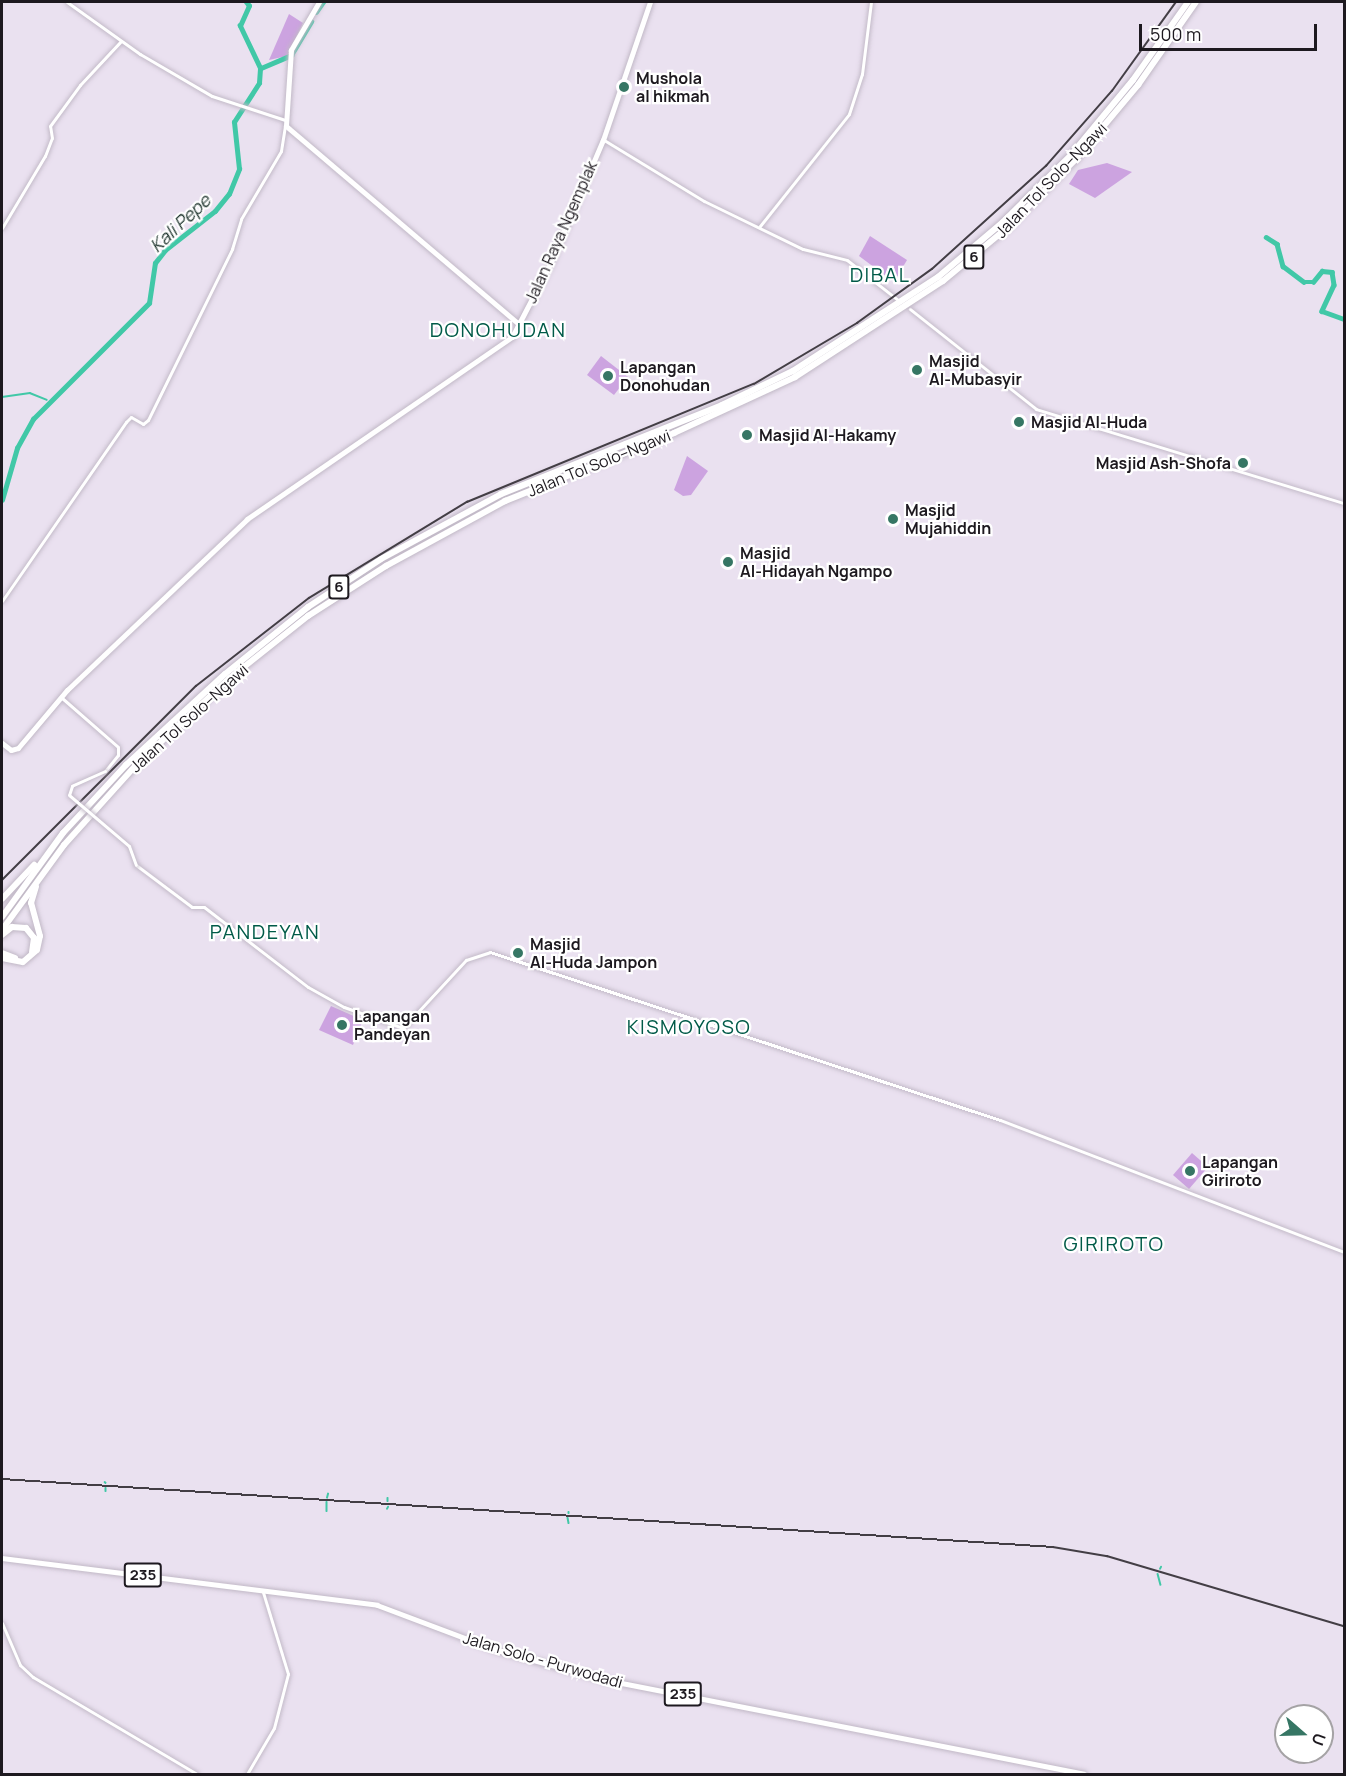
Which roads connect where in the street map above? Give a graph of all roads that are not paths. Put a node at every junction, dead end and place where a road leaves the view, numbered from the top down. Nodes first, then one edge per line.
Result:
1 (67, 2) edge
2 (319, 2) edge
3 (650, 2) edge
4 (871, 2) edge
5 (1188, 2) edge
6 (1196, 2) edge
7 (121, 41) junction
8 (285, 122) junction
9 (603, 140) junction
10 (766, 224) junction
11 (759, 227) junction
12 (2, 228) edge
13 (767, 230) junction
14 (898, 300) dead end
15 (910, 309) dead end
16 (519, 324) junction
17 (675, 427) junction
18 (1344, 502) edge
19 (2, 601) edge
20 (60, 696) junction
21 (2, 743) edge
22 (80, 826) junction
23 (63, 833) junction
24 (2, 899) edge
25 (2, 917) edge
26 (2, 930) edge
27 (2, 935) edge
28 (2, 955) edge
29 (1344, 1252) edge
30 (2, 1558) edge
31 (262, 1590) junction
32 (2, 1623) edge
33 (197, 1774) edge
34 (248, 1774) edge
35 (1084, 1774) edge

1 - 7 street
2 - 8 main road
3 - 9 main road, Jalan Raya Ngemplak
4 - 10 street
5 - 17 highway, Jalan Tol Solo–Ngawi / 6
6 - 17 highway, Jalan Tol Solo–Ngawi / 6
7 - 8 street
7 - 12 street
8 - 16 main road
8 - 19 street
9 - 11 street
9 - 16 main road, Jalan Raya Ngemplak
10 - 11 street
10 - 13 street
11 - 13 street
13 - 14 street
15 - 18 street
16 - 20 main road, Jalan Raya Ngemplak
17 - 22 highway, Jalan Tol Solo–Ngawi / 6
17 - 23 highway, Jalan Tol Solo–Ngawi / 6
20 - 21 main road, Jalan Raya Ngemplak
20 - 29 street, bridge
22 - 26 highway, Jalan Tol Solo–Ngawi / 6
22 - 28 highway
23 - 24 highway
23 - 25 highway, Jalan Tol Solo–Ngawi / 6
27 - 28 highway
30 - 31 main road, Jalan Solo - Purwodadi / 235
31 - 34 street
31 - 35 main road, Jalan Solo - Purwodadi / 235
32 - 33 street

